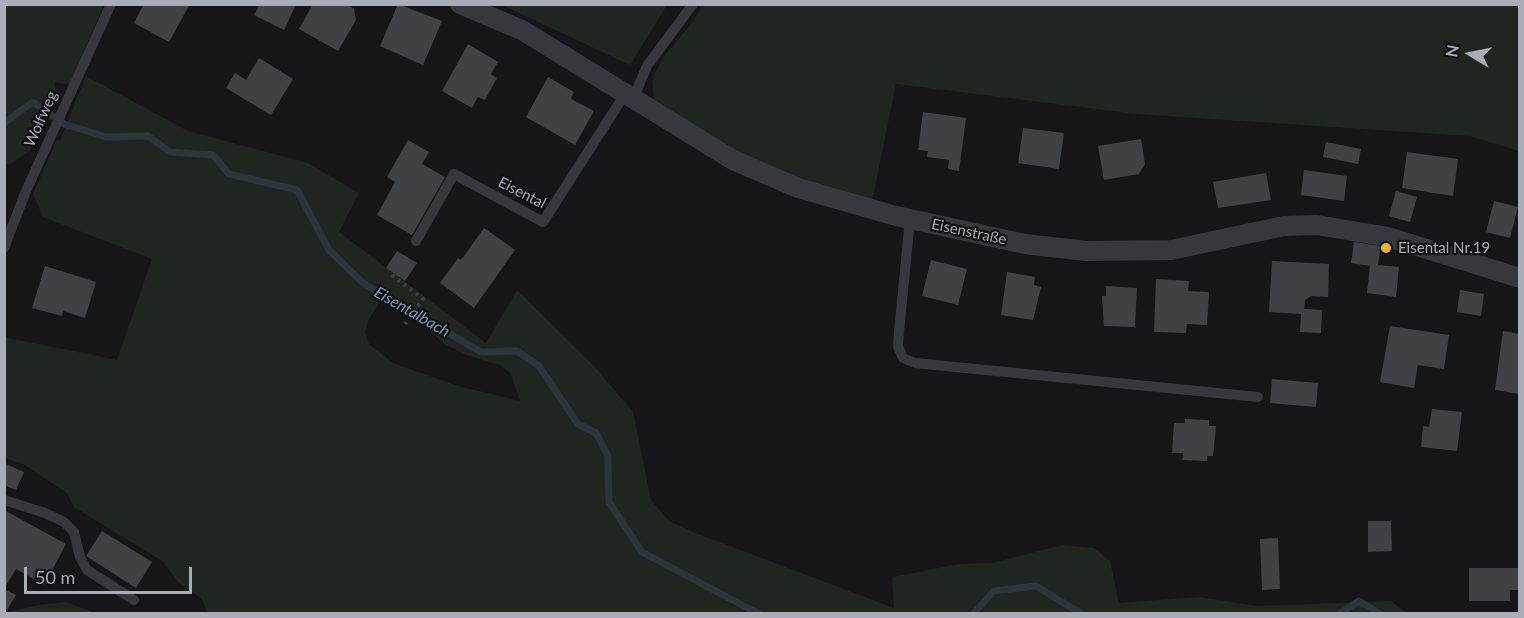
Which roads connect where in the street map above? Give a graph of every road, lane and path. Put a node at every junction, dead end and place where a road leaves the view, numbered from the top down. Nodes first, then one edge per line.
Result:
1 (111, 4) edge
2 (460, 4) edge
3 (693, 4) edge
4 (629, 97) junction
5 (910, 219) junction
6 (416, 242) dead end
7 (4, 248) edge
8 (392, 276) dead end
9 (1520, 278) edge
10 (405, 324) dead end
11 (1258, 397) dead end
12 (4, 500) edge
13 (134, 600) dead end

1 - 7 lane, Wolfweg
2 - 4 street, Eisenstraße
3 - 4 lane
4 - 5 street, Eisenstraße
4 - 6 lane, Eisental
5 - 9 street, Eisenstraße
5 - 11 lane
8 - 10 path
12 - 13 lane

